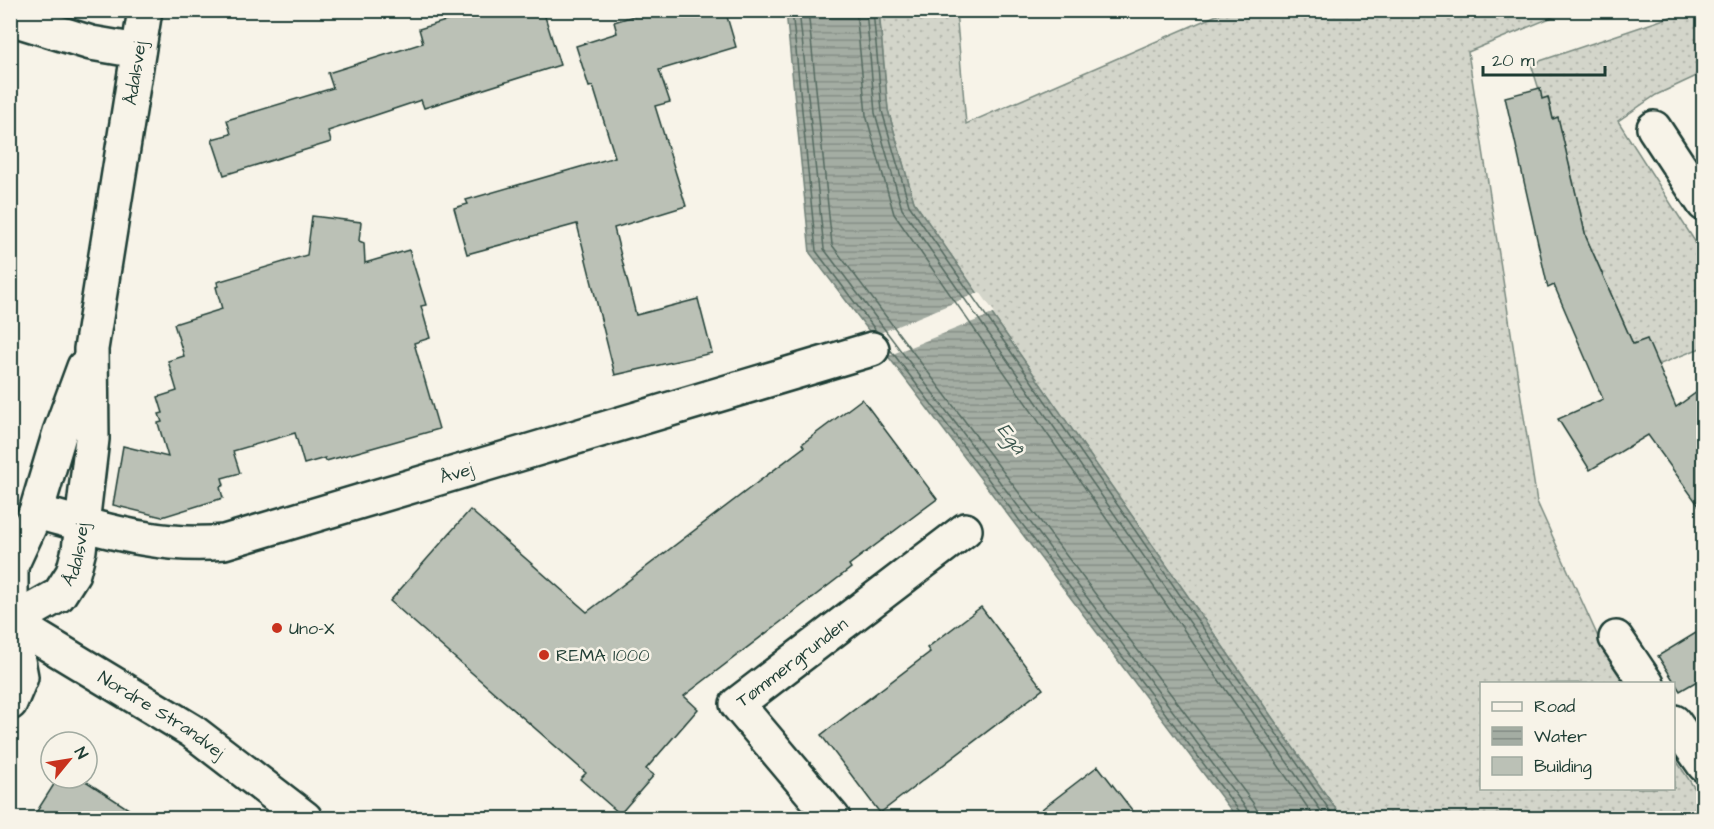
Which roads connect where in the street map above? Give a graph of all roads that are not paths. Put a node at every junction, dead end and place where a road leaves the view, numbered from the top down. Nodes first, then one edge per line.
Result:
1 (145, 10) edge
2 (10, 18) edge
3 (138, 51) junction
4 (1654, 128) dead end
5 (1704, 204) edge
6 (91, 349) junction
7 (872, 349) dead end
8 (36, 512) junction
9 (82, 524) junction
10 (965, 530) dead end
11 (11, 621) edge
12 (1616, 638) dead end
13 (1646, 682) edge
14 (10, 703) edge
15 (1675, 723) edge
16 (1704, 765) edge
17 (305, 819) edge
18 (833, 819) edge

1 - 3 street, Ådalsvej
2 - 3 street
3 - 6 street, Ådalsvej
4 - 5 street
6 - 8 street, Ådalsvej
6 - 9 street, Ådalsvej
7 - 9 street, Åvej
8 - 9 street, Åvej
8 - 11 street, Ådalsvej
9 - 11 street, Ådalsvej
10 - 18 street, Tømmergrunden
11 - 14 street
11 - 17 street, Nordre Strandvej
12 - 13 street
15 - 16 street

